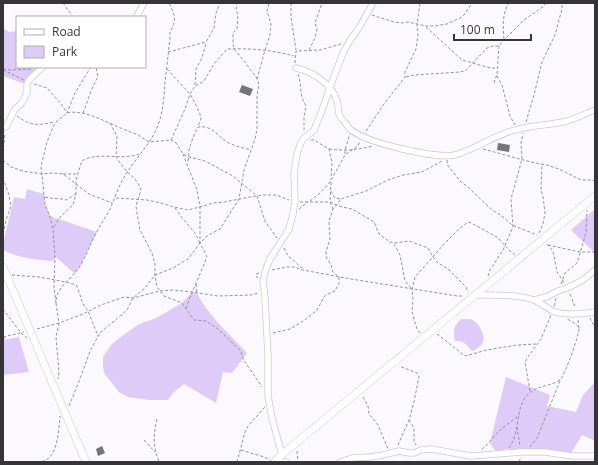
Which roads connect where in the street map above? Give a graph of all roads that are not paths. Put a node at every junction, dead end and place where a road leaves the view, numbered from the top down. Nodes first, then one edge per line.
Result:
1 (144, 3) edge
2 (372, 3) edge
3 (137, 16) edge
4 (42, 68) edge
5 (296, 68) dead end
6 (330, 88) junction
7 (595, 110) edge
8 (5, 127) edge
9 (595, 196) edge
10 (595, 270) edge
11 (4, 271) edge
12 (476, 295) junction
13 (534, 300) junction
14 (595, 312) edge
15 (595, 456) edge
16 (276, 460) edge
17 (86, 462) edge
18 (286, 462) edge
19 (340, 462) edge

1 - 3 street
2 - 6 street
4 - 8 street
5 - 6 street
6 - 7 street
6 - 16 street
9 - 12 street
10 - 13 street
11 - 17 street
12 - 13 street
12 - 16 street
13 - 14 street
15 - 19 street
16 - 18 street

